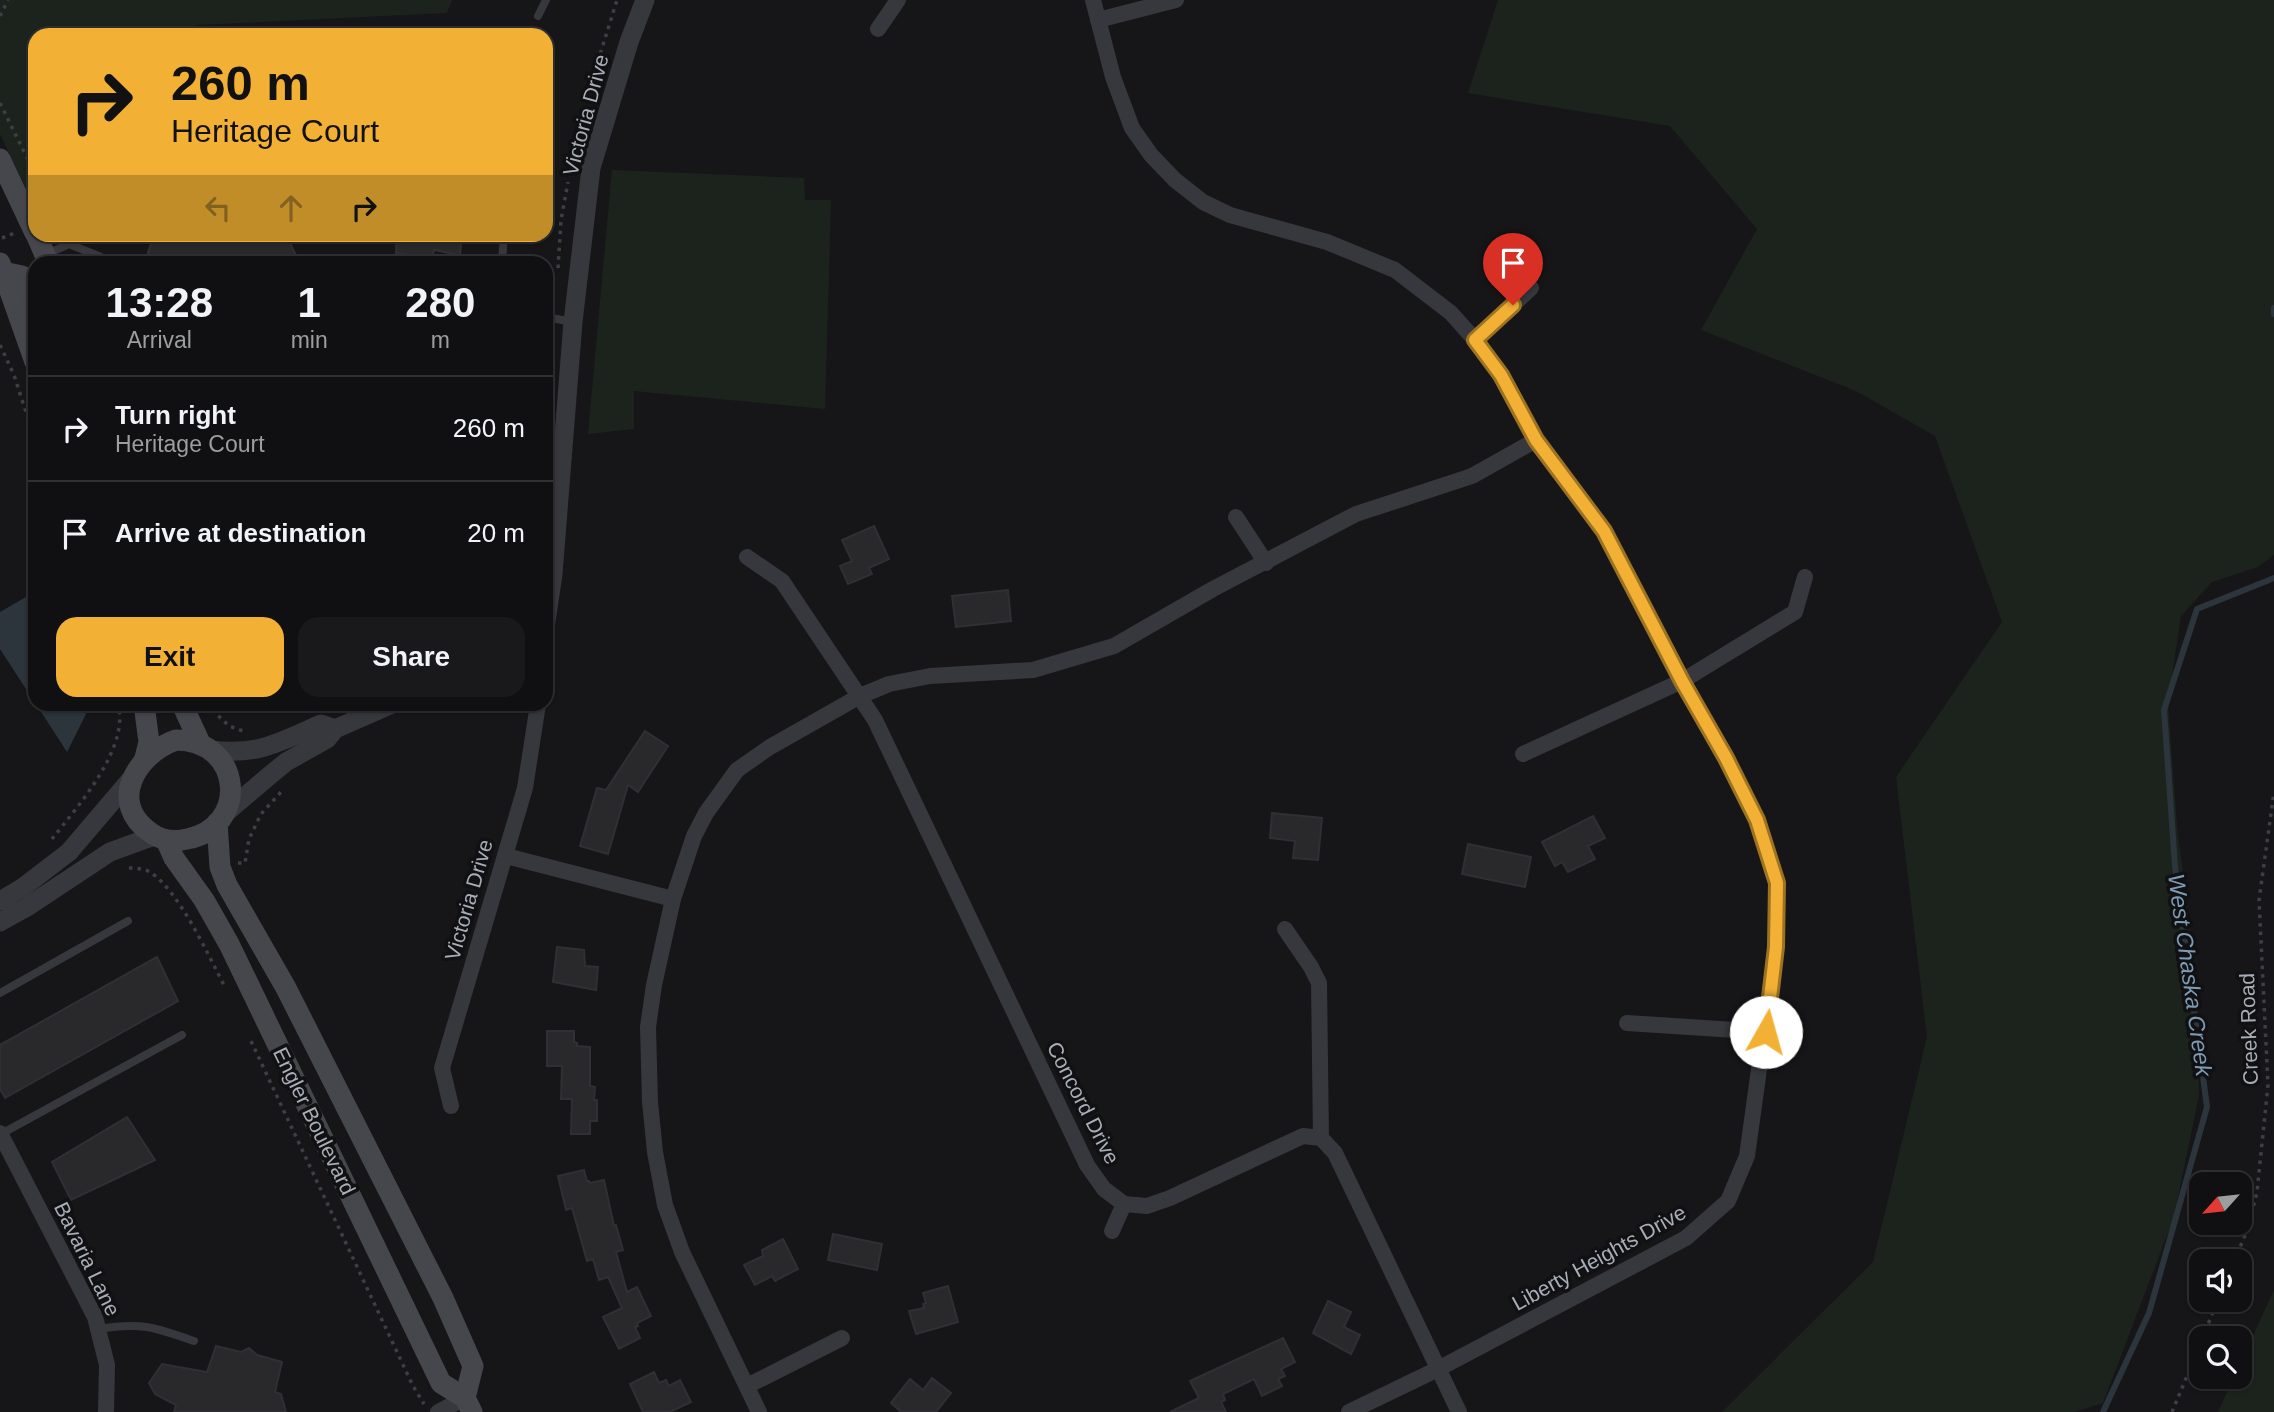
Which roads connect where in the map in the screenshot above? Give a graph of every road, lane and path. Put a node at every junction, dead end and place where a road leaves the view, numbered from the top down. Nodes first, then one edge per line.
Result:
1 (8, 0) edge
2 (546, 0) edge
3 (645, 0) edge
4 (898, 0) edge
5 (1093, 0) edge
6 (1176, 0) edge
7 (0, 16) edge
8 (538, 16) dead end
9 (1098, 20) junction
10 (878, 29) dead end
11 (0, 103) edge
12 (0, 159) edge
13 (28, 160) edge
14 (28, 219) edge
15 (50, 256) edge
16 (98, 256) edge
17 (1, 269) edge
18 (28, 288) edge
19 (1531, 288) dead end
20 (553, 318) edge
21 (573, 322) junction
22 (1475, 340) junction
23 (28, 343) edge
24 (0, 345) edge
25 (28, 418) edge
26 (1536, 440) junction
27 (1236, 517) dead end
28 (747, 557) dead end
29 (1266, 563) junction
30 (553, 574) edge
31 (1805, 577) dead end
32 (1682, 681) junction
33 (860, 696) junction
34 (118, 711) edge
35 (145, 711) edge
36 (186, 711) edge
37 (213, 711) edge
38 (376, 711) edge
39 (537, 711) edge
40 (335, 729) junction
41 (252, 732) dead end
42 (206, 747) junction
43 (1523, 754) dead end
44 (145, 758) junction
45 (132, 778) junction
46 (2274, 792) edge
47 (73, 812) junction
48 (220, 820) junction
49 (92, 826) junction
50 (160, 838) junction
51 (49, 842) dead end
52 (110, 852) junction
53 (506, 856) junction
54 (673, 899) junction
55 (0, 901) edge
56 (128, 921) dead end
57 (0, 922) edge
58 (1285, 929) dead end
59 (0, 993) edge
60 (229, 994) dead end
61 (1627, 1023) dead end
62 (1766, 1032) junction
63 (182, 1035) dead end
64 (251, 1041) dead end
65 (452, 1106) dead end
66 (0, 1133) edge
67 (1321, 1138) junction
68 (1124, 1204) junction
69 (1112, 1231) dead end
70 (2239, 1249) edge
71 (98, 1329) junction
72 (842, 1338) dead end
73 (194, 1341) dead end
74 (1438, 1369) junction
75 (2189, 1371) edge
76 (747, 1386) junction
77 (469, 1405) edge
78 (106, 1412) edge
79 (428, 1412) edge
80 (438, 1412) edge
81 (759, 1412) edge
82 (1349, 1412) edge
83 (1458, 1412) edge
84 (2172, 1412) edge

1 - 7 path
2 - 8 lane
3 - 21 street, Victoria Drive
4 - 10 street
5 - 9 street, Liberty Heights Drive
6 - 9 street
9 - 22 street, Liberty Heights Drive
11 - 13 path
12 - 14 main road
15 - 16 lane
17 - 18 main road
17 - 23 main road
19 - 22 street
20 - 21 lane
21 - 30 street, Victoria Drive
22 - 26 street, Liberty Heights Drive
24 - 25 path
26 - 29 street
26 - 32 street, Liberty Heights Drive
27 - 29 street
28 - 33 street, Concord Drive
29 - 33 street
31 - 32 street
32 - 43 street
32 - 62 street, Liberty Heights Drive
33 - 54 street
33 - 68 street, Concord Drive
34 - 47 path
35 - 44 main road
36 - 42 main road
37 - 41 path
38 - 40 street
39 - 53 street, Victoria Drive
40 - 42 street
40 - 48 street
42 - 44 main road
42 - 48 main road
44 - 45 main road
45 - 49 street
45 - 50 main road
46 - 70 path, Creek Road
47 - 49 path
47 - 51 path
48 - 50 main road
48 - 77 main road, Engler Boulevard
49 - 55 street
50 - 52 street
50 - 77 main road, Engler Boulevard
52 - 57 street
52 - 60 path
53 - 54 street
53 - 65 street, Victoria Drive
54 - 76 street
56 - 59 lane
58 - 67 street
61 - 62 street
62 - 74 street, Liberty Heights Drive
63 - 66 lane
64 - 79 path
66 - 71 street, Bavaria Lane
67 - 68 street
67 - 74 street
68 - 69 street
71 - 73 lane
71 - 78 street, Bavaria Lane
72 - 76 street
74 - 82 street, Liberty Heights Drive
74 - 83 street
75 - 84 path
76 - 81 street
77 - 80 street

